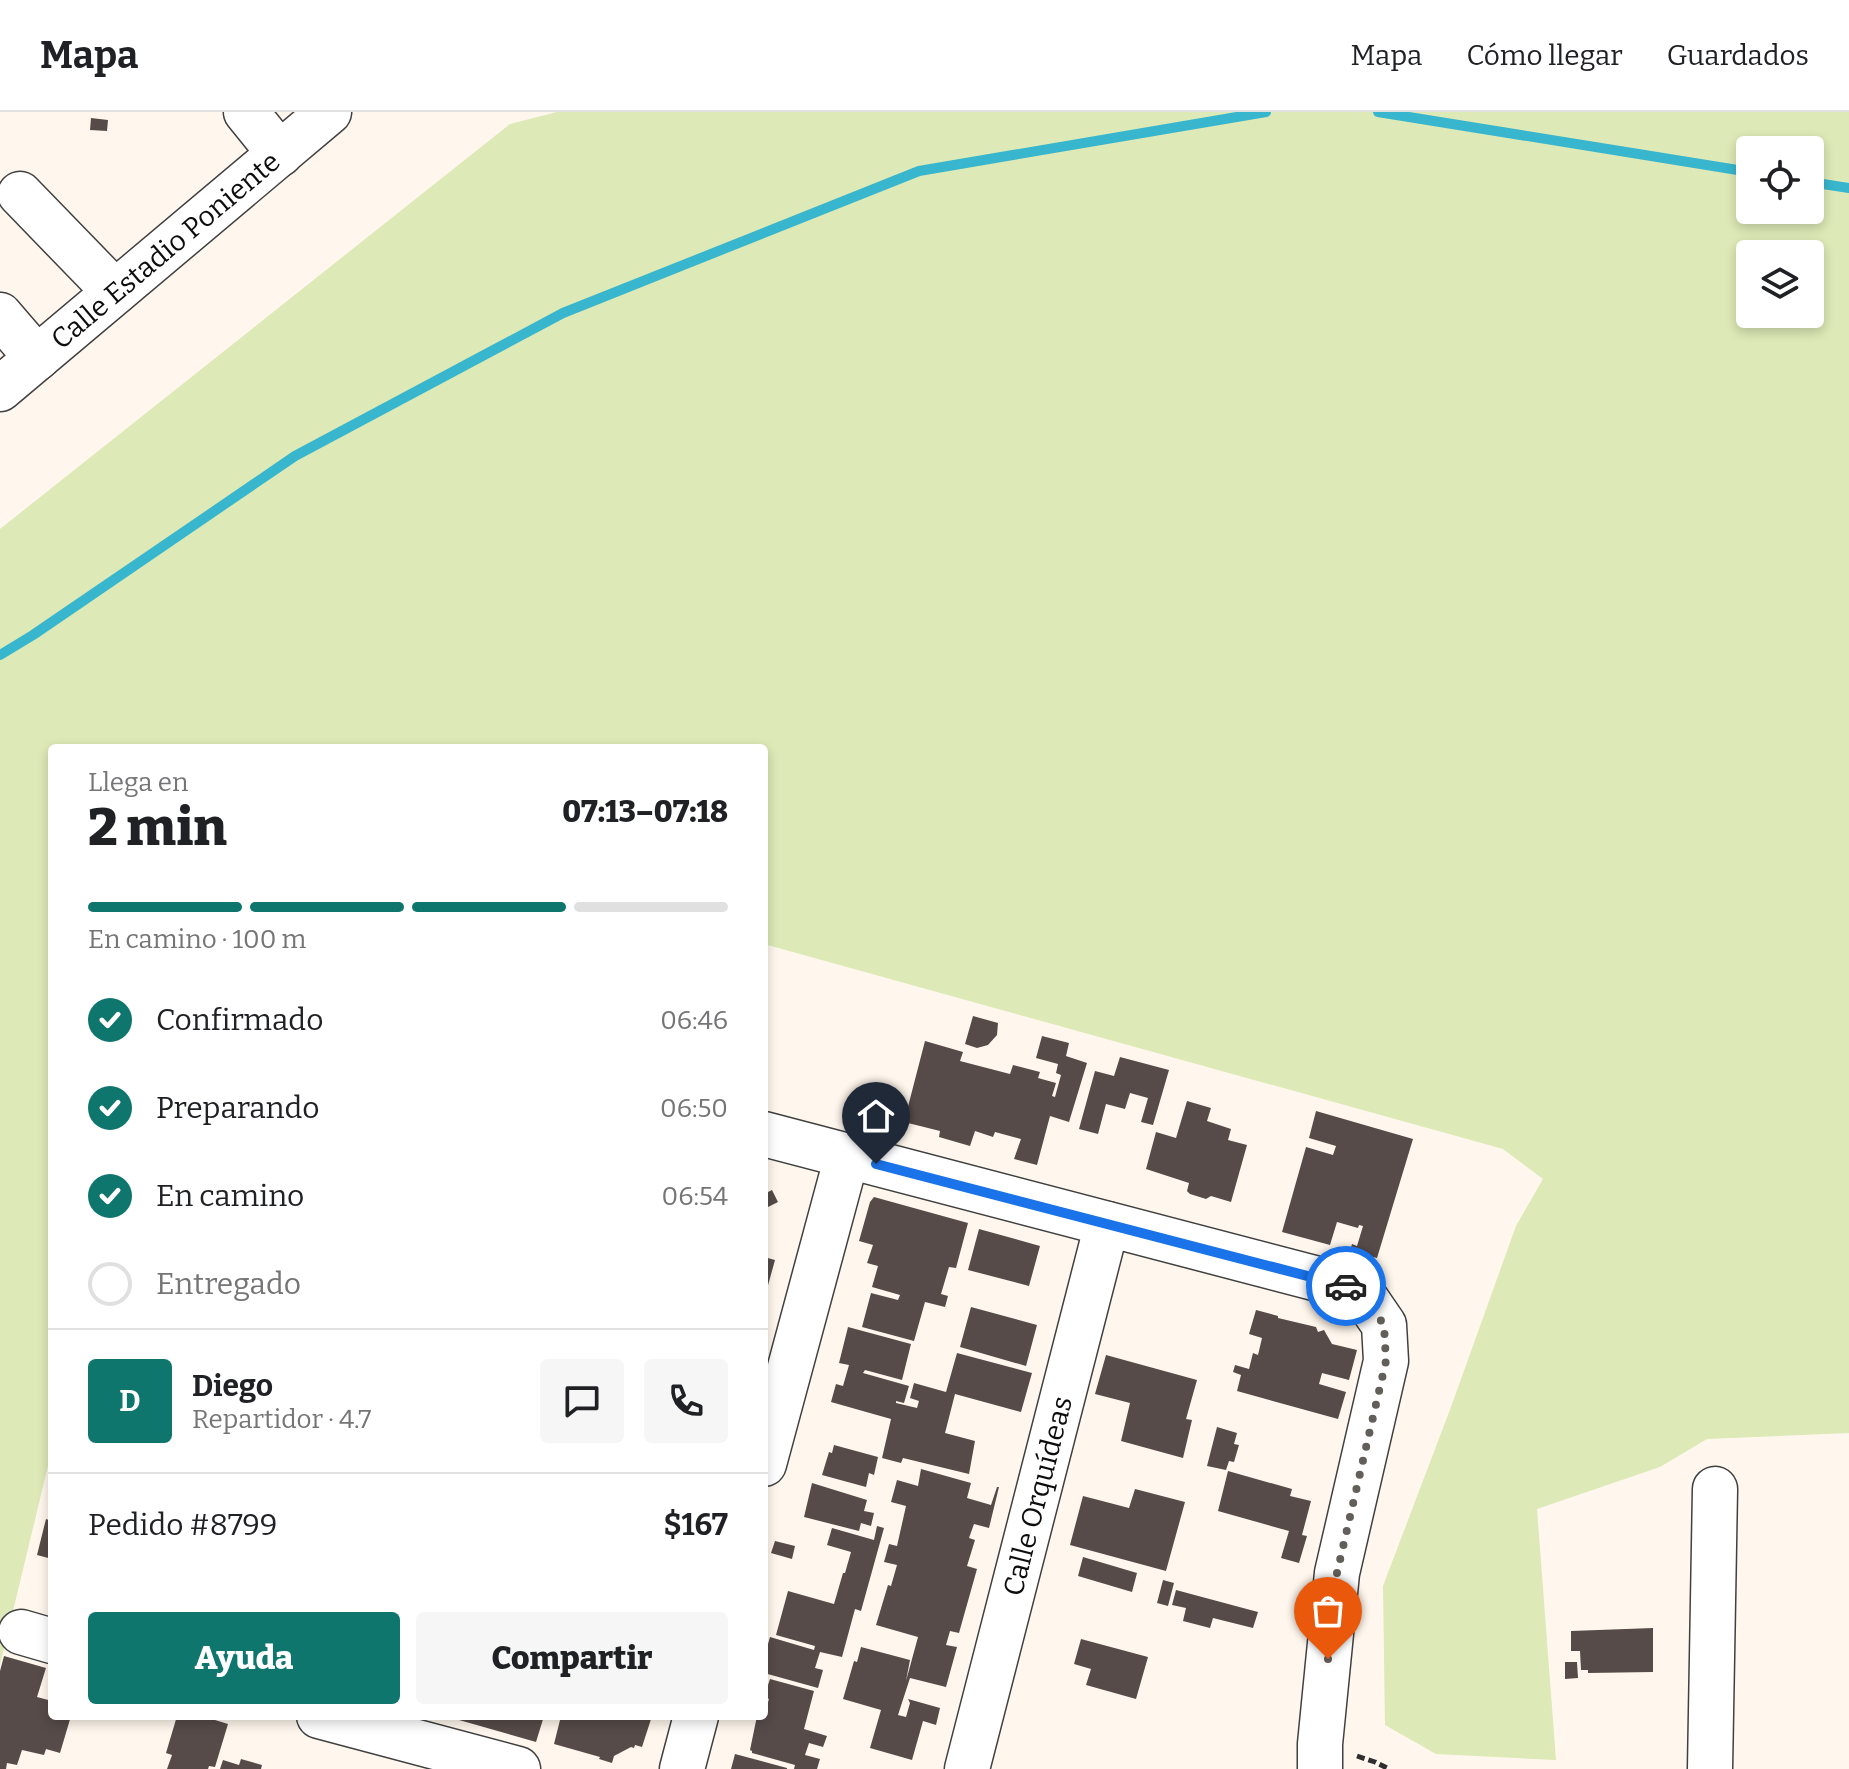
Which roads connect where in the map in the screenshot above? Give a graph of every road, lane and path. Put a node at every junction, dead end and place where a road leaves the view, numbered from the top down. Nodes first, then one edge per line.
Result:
1 (246, 112) edge
2 (329, 112) edge
3 (280, 154) junction
4 (20, 194) dead end
5 (115, 292) junction
6 (0, 315) edge
7 (37, 358) junction
8 (0, 389) edge
9 (768, 1135) edge
10 (847, 1156) junction
11 (1107, 1224) junction
12 (768, 1449) edge
13 (1715, 1489) dead end
14 (348, 1720) edge
15 (695, 1720) edge
16 (405, 1728) edge
17 (518, 1769) edge
18 (682, 1769) edge
19 (967, 1769) edge
20 (1320, 1769) edge
21 (1710, 1769) edge

1 - 3 street
2 - 3 street, Calle Estadio Poniente
3 - 5 street, Calle Estadio Poniente
4 - 5 street
5 - 7 street, Calle Estadio Poniente
6 - 7 street
7 - 8 street, Calle Estadio Poniente
9 - 10 street
10 - 11 street
10 - 12 street
11 - 19 street, Calle Orquídeas
11 - 20 street
13 - 21 street
14 - 16 street
15 - 18 street
16 - 17 street

